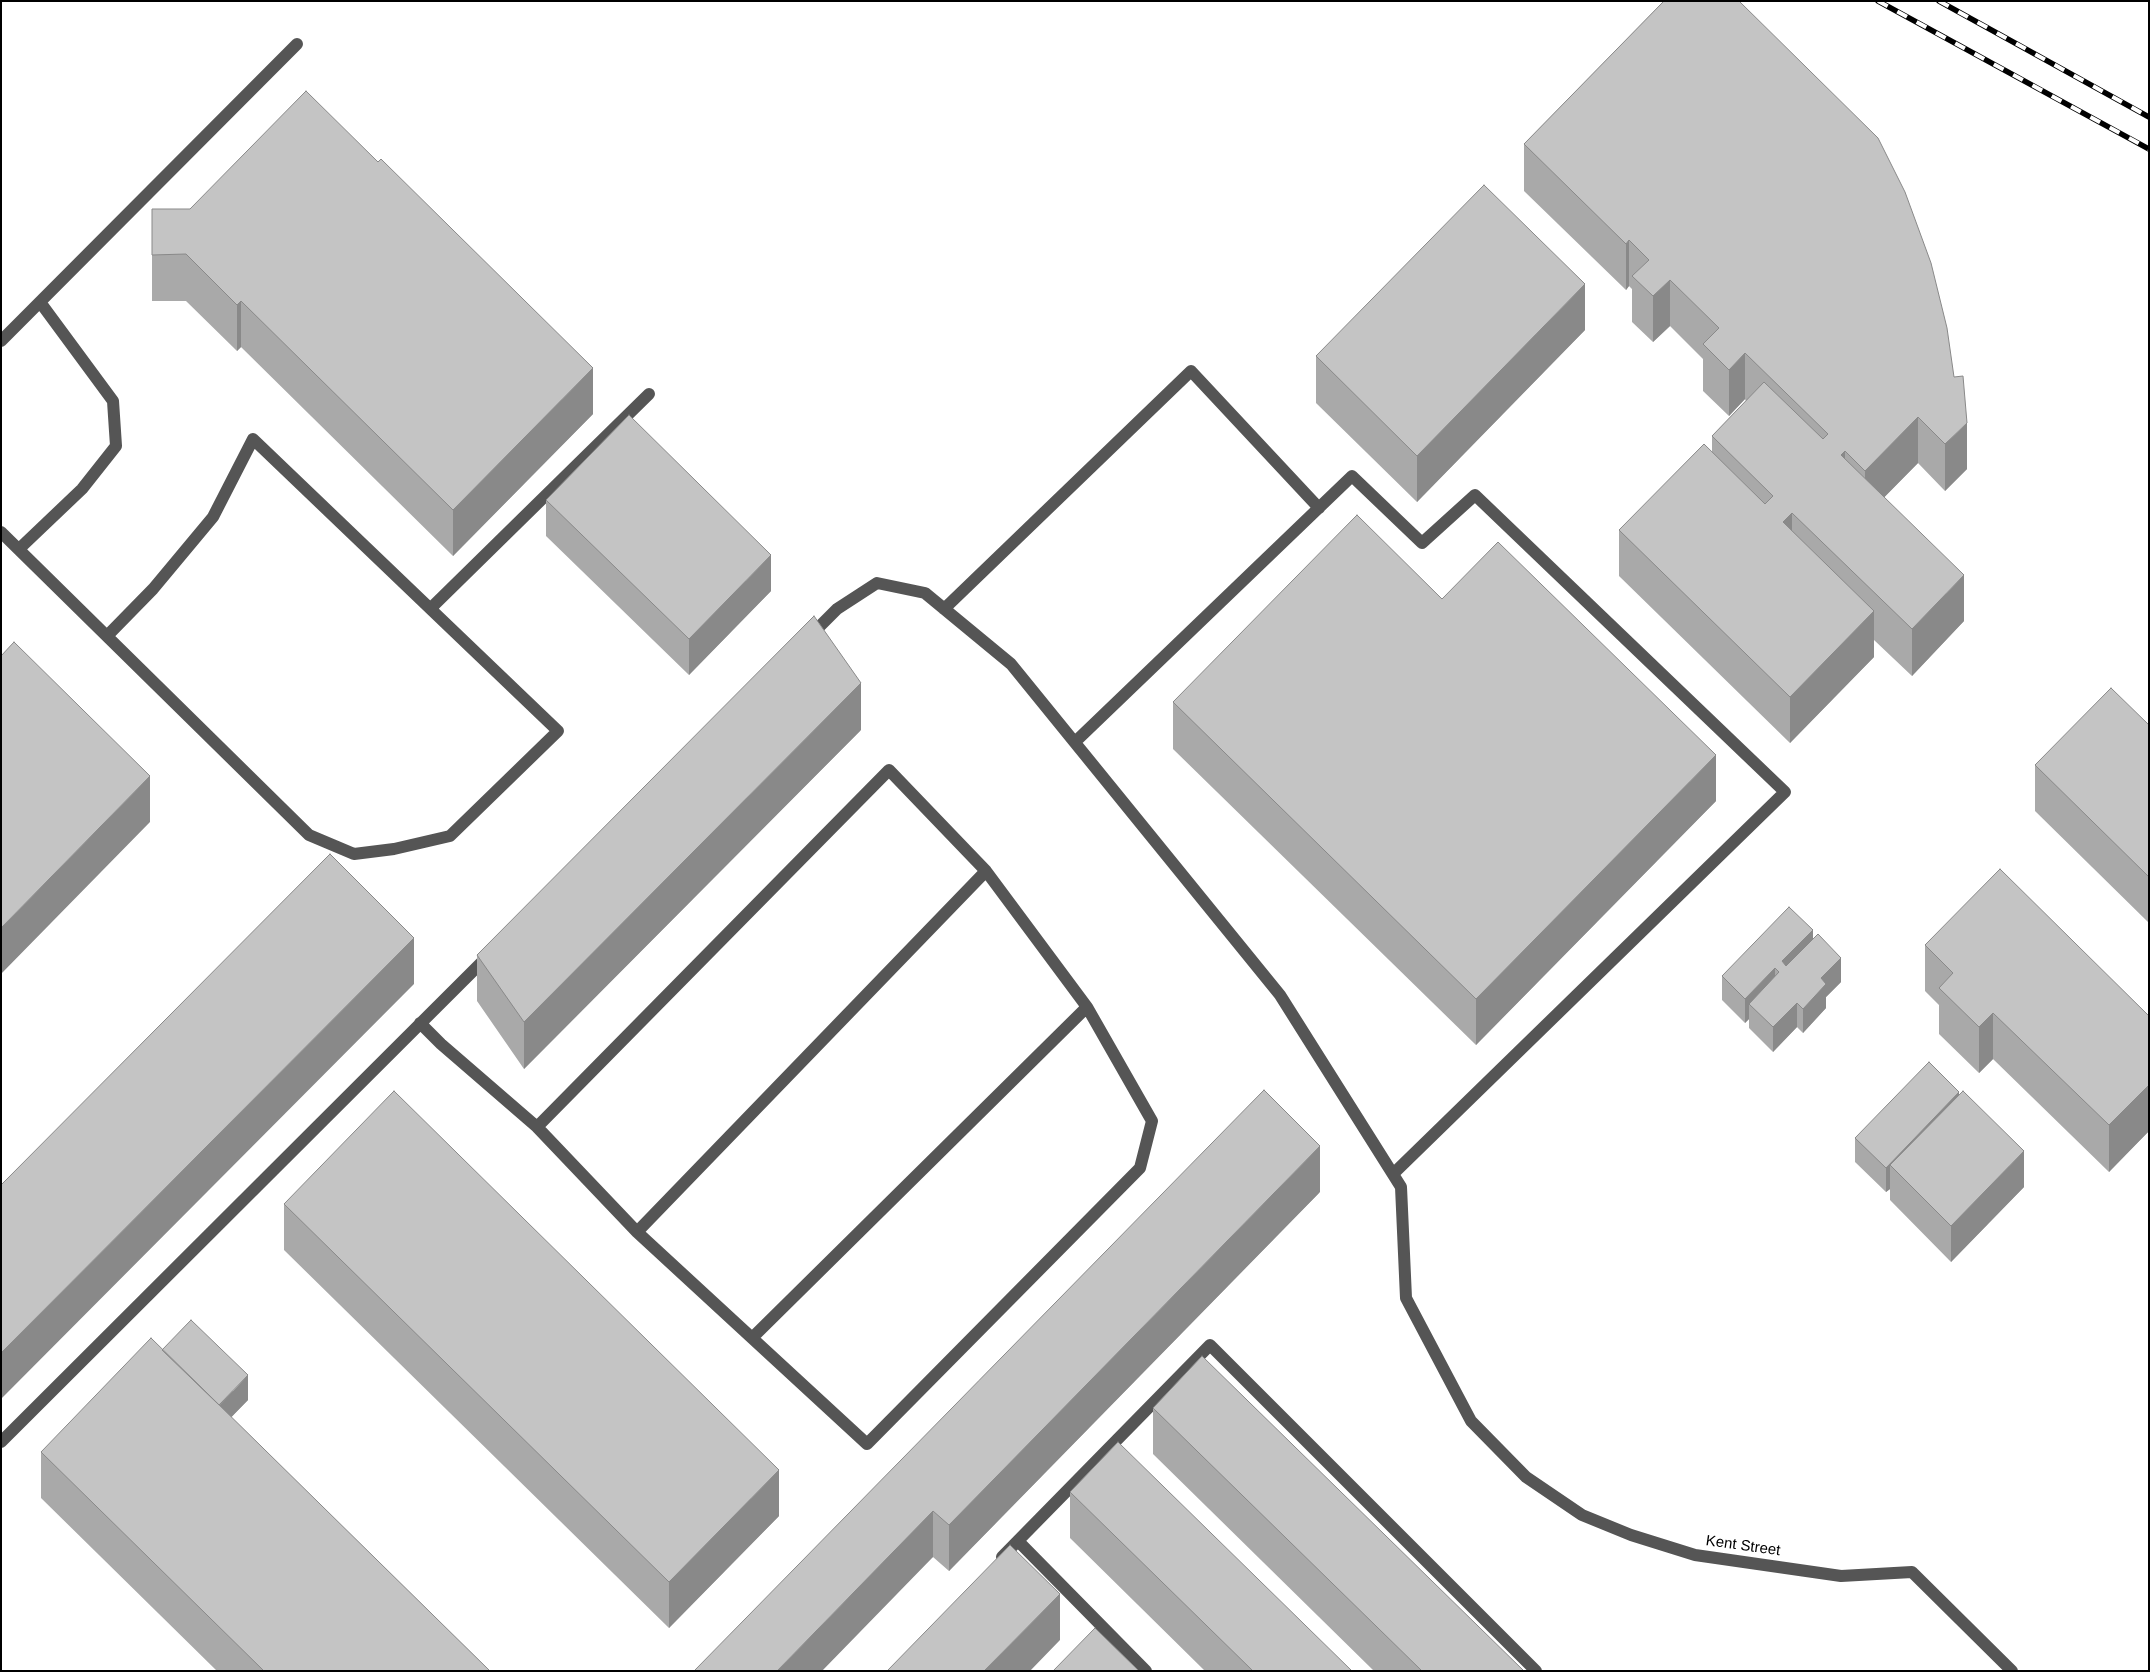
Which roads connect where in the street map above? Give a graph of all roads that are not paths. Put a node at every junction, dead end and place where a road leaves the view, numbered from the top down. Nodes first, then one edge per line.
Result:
1 (297, 44) dead end
2 (40, 302) junction
3 (1, 341) edge
4 (649, 394) dead end
5 (1319, 508) junction
6 (1, 532) edge
7 (19, 549) junction
8 (431, 608) junction
9 (944, 609) junction
10 (107, 636) junction
11 (801, 644) edge
12 (1075, 742) junction
13 (986, 871) junction
14 (498, 946) edge
15 (1087, 1007) junction
16 (420, 1024) junction
17 (537, 1127) junction
18 (1393, 1174) junction
19 (637, 1232) junction
20 (752, 1338) junction
21 (1, 1442) edge
22 (1018, 1541) junction
23 (991, 1568) edge
24 (1146, 1671) edge
25 (1536, 1671) edge
26 (2012, 1671) edge

1 - 2 street
2 - 3 street
2 - 7 street
4 - 8 street
5 - 9 street
5 - 12 street
5 - 18 street
6 - 7 street
7 - 10 street
8 - 10 street
8 - 10 street
9 - 11 street, Kent Street
9 - 12 street, Kent Street
12 - 18 street, Kent Street
13 - 15 street
13 - 17 street
13 - 19 street
14 - 16 street
15 - 20 street
15 - 20 street
16 - 17 street
16 - 21 street
17 - 19 street
18 - 26 street, Kent Street
19 - 20 street
22 - 23 street
22 - 24 street
22 - 25 street

